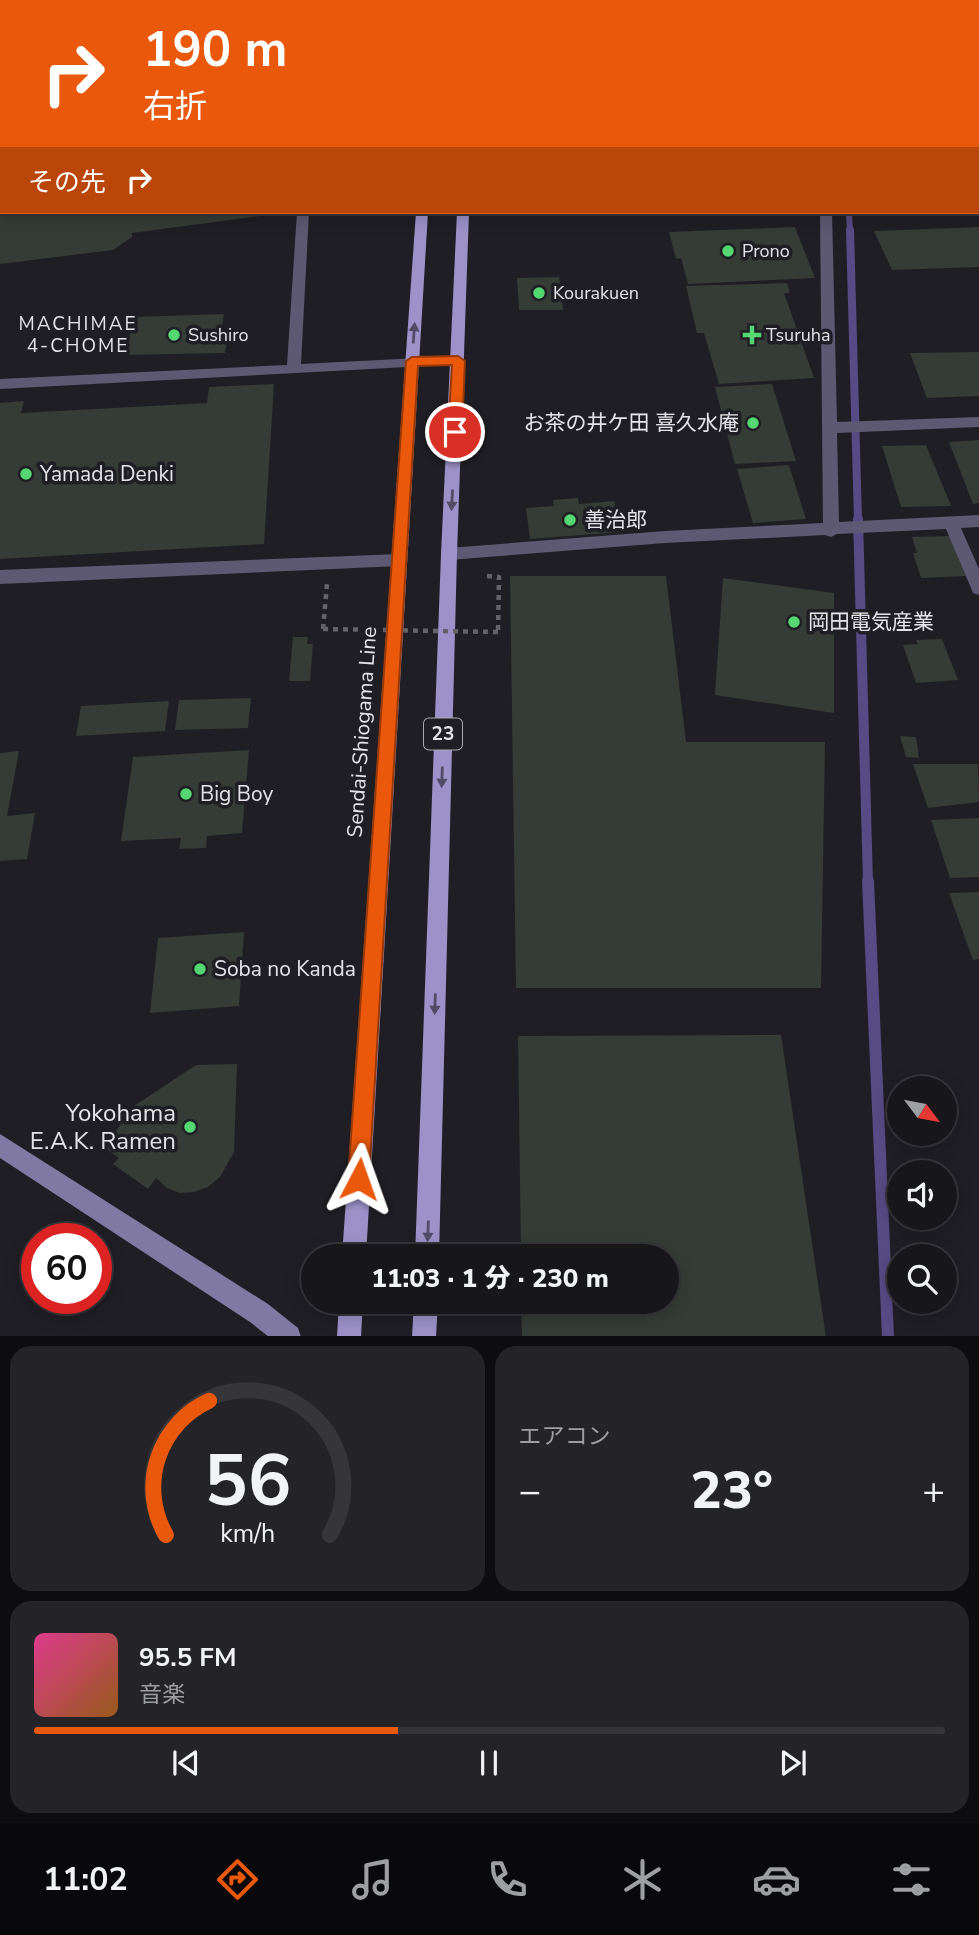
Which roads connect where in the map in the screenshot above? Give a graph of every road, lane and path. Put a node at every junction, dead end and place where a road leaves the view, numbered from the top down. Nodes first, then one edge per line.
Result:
1 (303, 214) edge
2 (422, 214) edge
3 (463, 214) edge
4 (826, 214) edge
5 (412, 361) junction
6 (458, 361) junction
7 (294, 368) junction
8 (0, 384) edge
9 (979, 422) edge
10 (837, 428) junction
11 (979, 522) edge
12 (951, 523) junction
13 (836, 530) junction
14 (449, 554) junction
15 (399, 560) junction
16 (487, 576) dead end
17 (0, 577) edge
18 (327, 585) dead end
19 (979, 588) edge
20 (0, 1145) edge
21 (355, 1244) edge
22 (427, 1244) edge
23 (350, 1314) edge
24 (425, 1314) edge
25 (289, 1336) edge
26 (349, 1336) edge
27 (424, 1336) edge

1 - 7 street
5 -> 2 main road, Sendai-Shiogama Line
3 - 6 main road, 23
4 - 10 street
5 - 6 street
5 - 7 street
5 - 15 main road, Sendai-Shiogama Line
6 -> 14 main road, 23
7 - 8 street
9 - 10 street
10 - 13 street
11 - 12 street
12 - 13 street
12 - 19 street
13 - 14 street
14 -> 22 main road, 23
15 - 17 street
15 - 21 main road, Sendai-Shiogama Line
16 - 18 path, bridge
20 - 25 street
23 - 26 main road
24 - 27 main road

